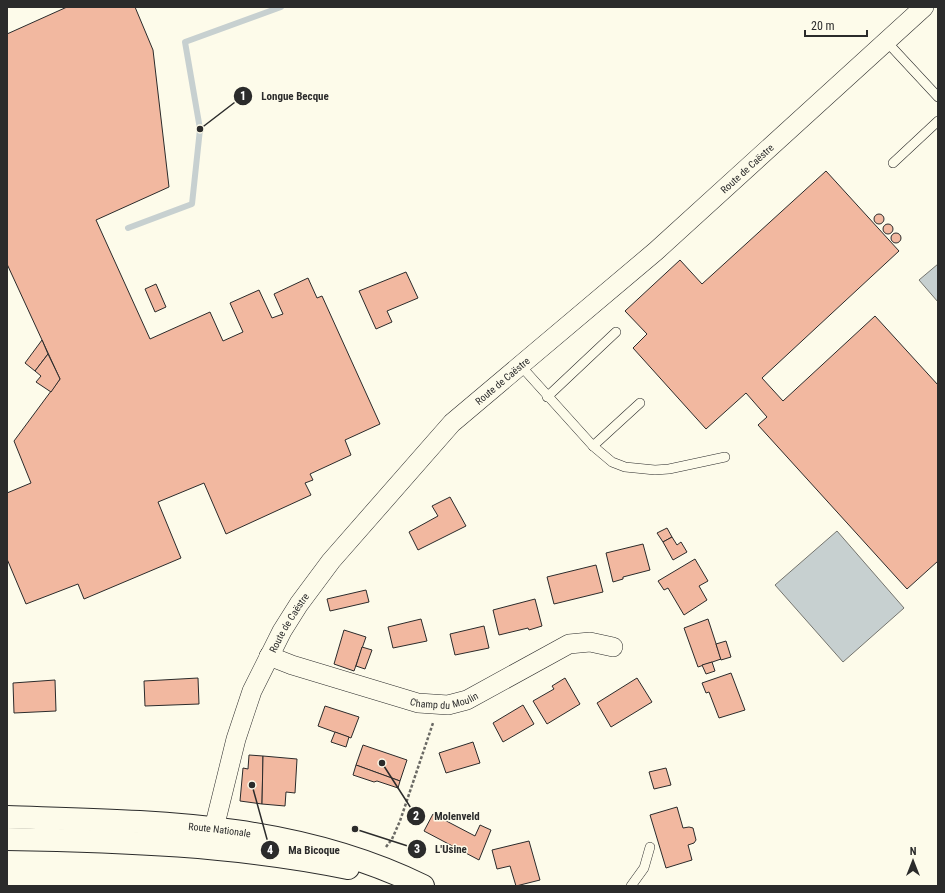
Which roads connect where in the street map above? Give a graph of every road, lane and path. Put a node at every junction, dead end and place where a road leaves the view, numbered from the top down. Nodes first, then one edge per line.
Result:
1 (924, 7) edge
2 (886, 41) junction
3 (938, 97) edge
4 (938, 121) edge
5 (893, 163) dead end
6 (616, 332) dead end
7 (520, 365) junction
8 (547, 397) junction
9 (640, 403) dead end
10 (593, 446) junction
11 (725, 457) dead end
12 (612, 647) dead end
13 (269, 656) junction
14 (438, 705) junction
15 (7, 818) edge
16 (215, 827) junction
17 (7, 839) edge
18 (650, 847) dead end
19 (212, 849) junction
20 (374, 864) junction
21 (422, 886) edge
22 (631, 886) edge

1 - 2 street, Route de Caëstre
2 - 3 lane
2 - 7 street, Route de Caëstre
4 - 5 lane
6 - 8 lane
7 - 8 lane
7 - 13 street, Route de Caëstre
8 - 10 lane
9 - 10 lane
10 - 11 lane
12 - 14 street, Champ du Moulin
13 - 14 street, Champ du Moulin
13 - 16 street, Route de Caëstre
14 - 20 path
15 - 16 street, Route Nationale
16 - 19 street, Route de Caëstre
16 - 20 street, Route Nationale
17 - 19 street, Route Nationale
18 - 22 lane
19 - 21 street, Route Nationale
20 - 21 street, Route Nationale

